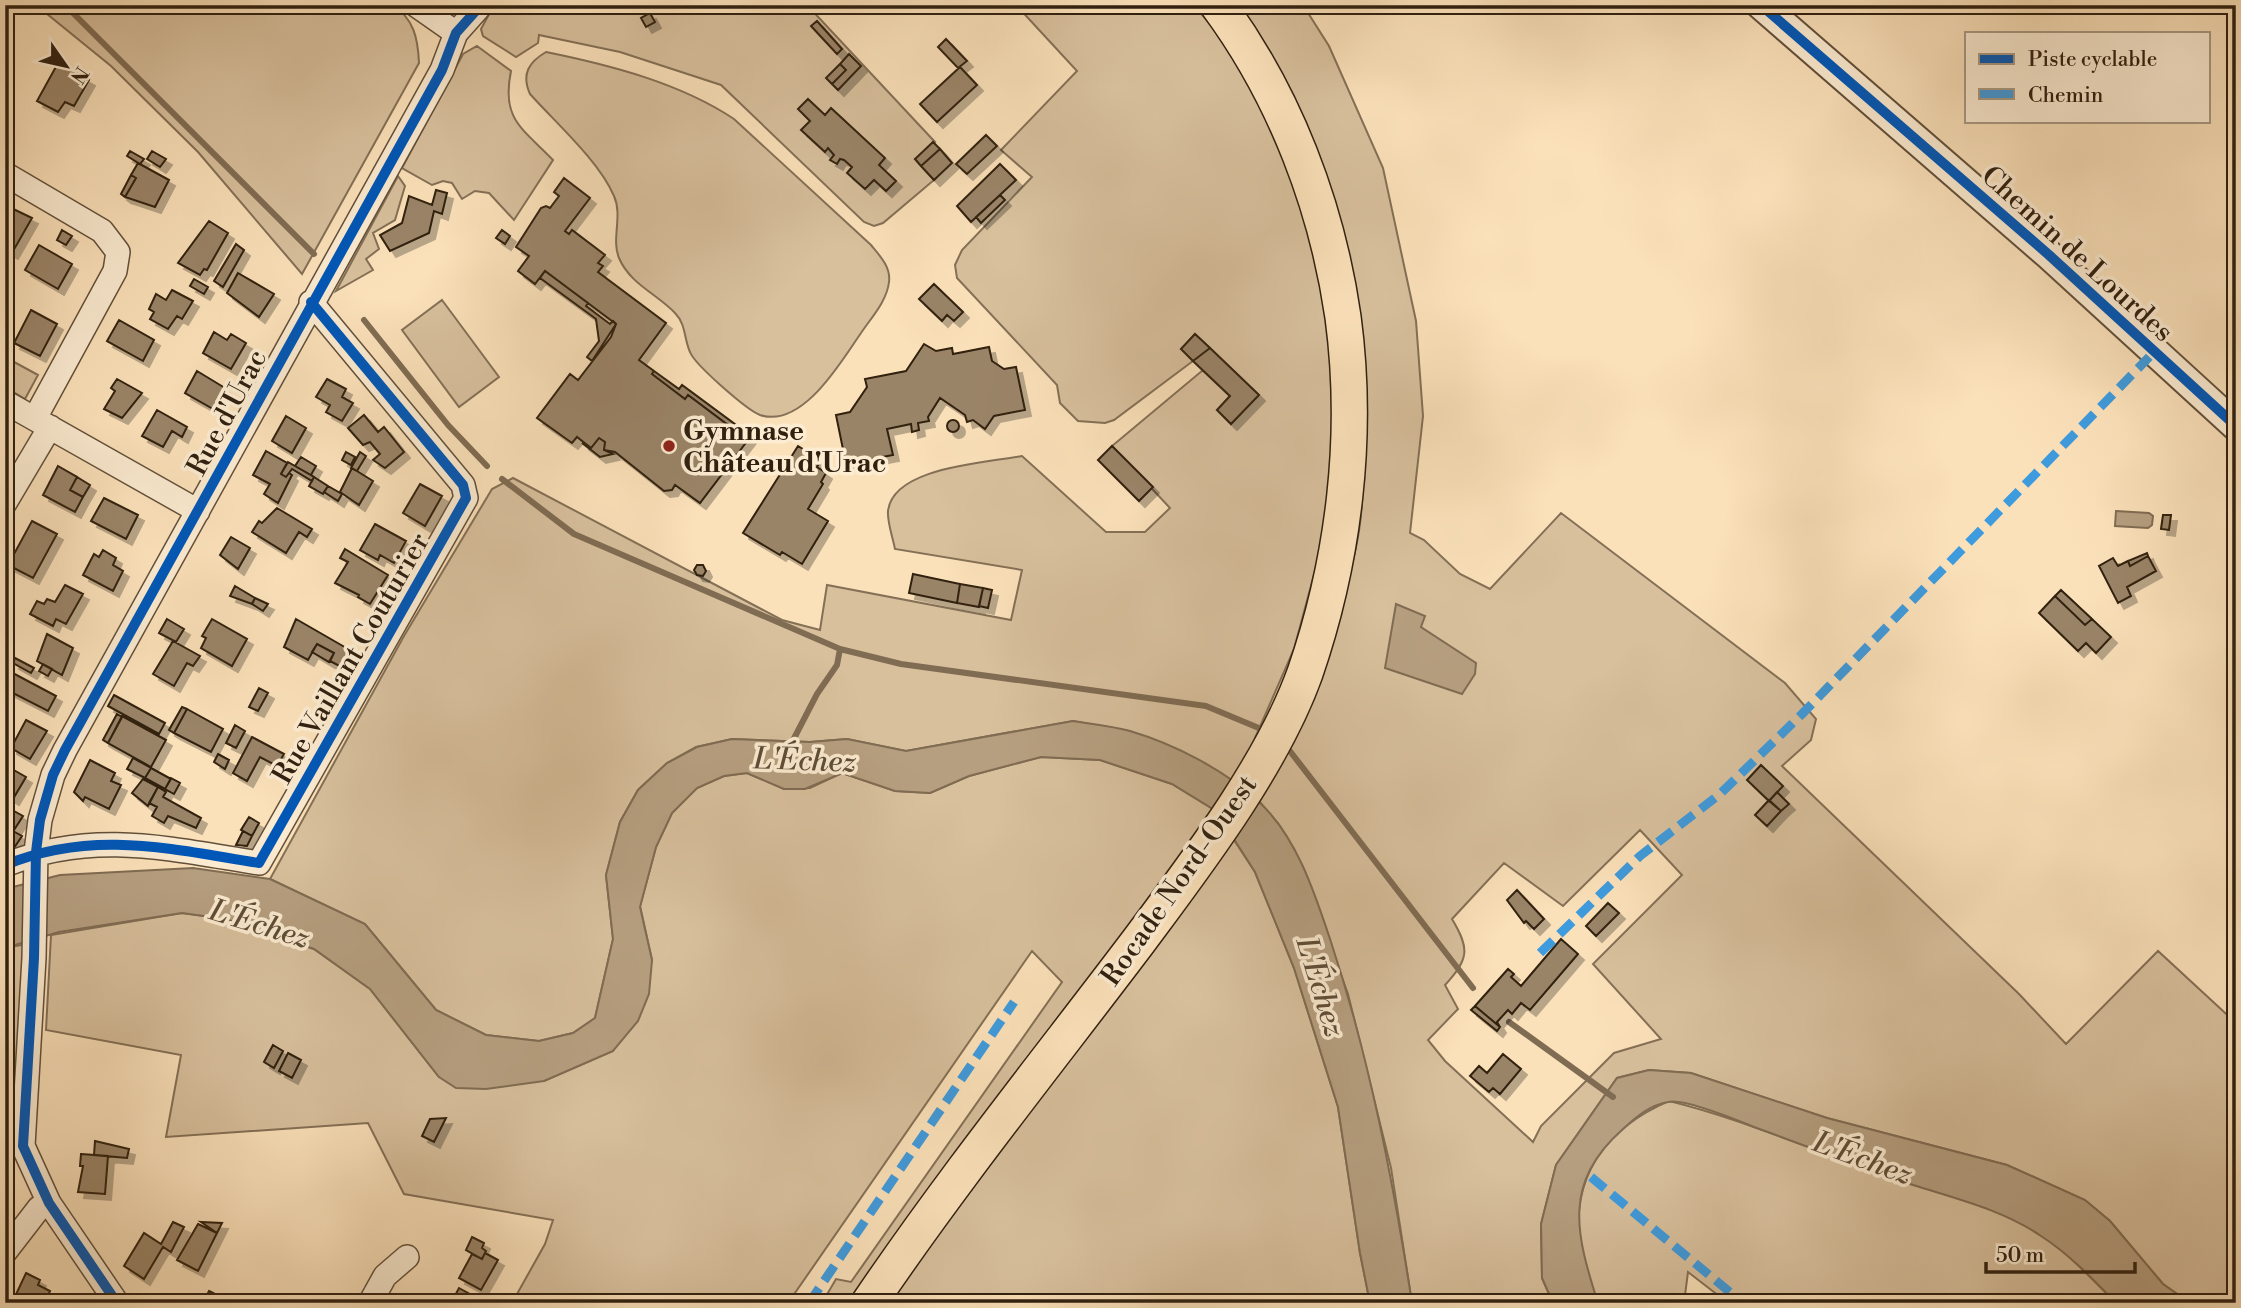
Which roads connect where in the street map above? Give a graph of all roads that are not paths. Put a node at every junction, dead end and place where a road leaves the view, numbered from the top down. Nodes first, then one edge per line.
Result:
1 (416, 5) edge
2 (481, 5) edge
3 (1218, 5) edge
4 (1762, 5) edge
5 (456, 33) junction
6 (5, 174) edge
7 (310, 302) junction
8 (5, 402) edge
9 (43, 422) junction
10 (2236, 426) edge
11 (5, 503) edge
12 (198, 511) junction
13 (35, 859) junction
14 (5, 865) edge
15 (14, 1146) edge
16 (49, 1203) junction
17 (5, 1252) edge
18 (407, 1256) dead end
19 (117, 1303) edge
20 (370, 1303) edge
21 (869, 1303) edge

1 - 5 street
2 - 5 street, Rue d'Urac
3 - 21 main road, Rocade Nord-Ouest
4 - 10 street, Chemin de Lourdes
5 - 7 street, Rue d'Urac
6 - 9 street
7 - 12 street, Rue d'Urac
7 - 13 street, Rue Vaillant Couturier
8 - 9 street
9 - 11 street
9 - 12 street
12 - 13 street, Rue d'Urac
13 - 14 street
13 - 15 street, Rue d'Urac
15 - 16 street
16 - 17 street
16 - 19 street
18 - 20 street

